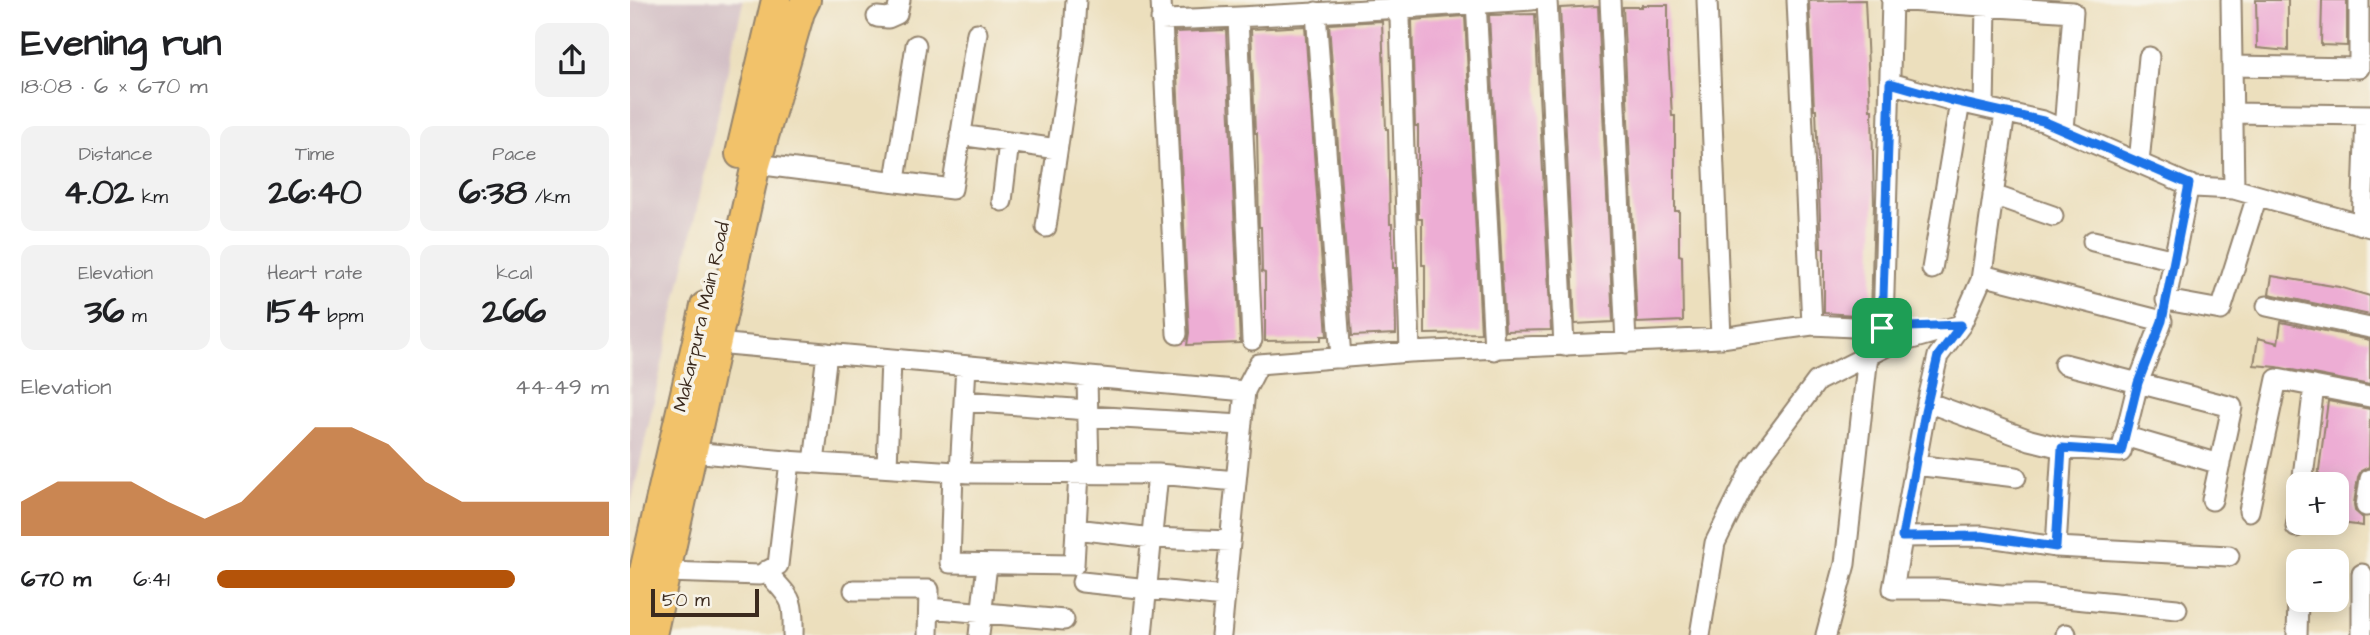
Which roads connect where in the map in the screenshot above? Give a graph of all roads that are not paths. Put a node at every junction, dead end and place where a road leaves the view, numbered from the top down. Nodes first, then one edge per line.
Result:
1 (900, 0) edge
2 (1076, 0) edge
3 (1161, 0) edge
4 (1532, 0) edge
5 (1547, 0) edge
6 (1610, 0) edge
7 (1707, 0) edge
8 (1797, 0) edge
9 (1892, 0) edge
10 (2231, 0) edge
11 (2359, 0) edge
12 (1476, 2) edge
13 (789, 3) edge
14 (1403, 4) edge
15 (1986, 6) junction
16 (1316, 12) junction
17 (877, 17) dead end
18 (1238, 18) junction
19 (1161, 20) junction
20 (977, 33) dead end
21 (916, 45) dead end
22 (2149, 57) dead end
23 (2232, 66) junction
24 (1890, 83) junction
25 (1960, 102) junction
26 (1984, 107) junction
27 (2006, 113) junction
28 (2233, 113) junction
29 (2368, 115) edge
30 (2064, 130) junction
31 (960, 135) junction
32 (1009, 142) junction
33 (1057, 149) junction
34 (2139, 163) junction
35 (755, 164) junction
36 (895, 180) junction
37 (2189, 184) junction
38 (2234, 189) junction
39 (1993, 195) junction
40 (2257, 196) junction
41 (1002, 201) dead end
42 (2053, 216) dead end
43 (2366, 226) edge
44 (1046, 227) dead end
45 (2093, 241) dead end
46 (2175, 260) junction
47 (1932, 269) dead end
48 (1982, 275) junction
49 (2166, 300) junction
50 (2267, 306) dead end
51 (2162, 321) junction
52 (1812, 325) junction
53 (1961, 325) junction
54 (1882, 328) junction
55 (2370, 328) edge
56 (1177, 334) dead end
57 (1721, 338) junction
58 (1251, 340) dead end
59 (716, 343) junction
60 (1626, 343) junction
61 (1564, 346) junction
62 (1494, 350) junction
63 (1410, 352) junction
64 (827, 353) junction
65 (1868, 355) junction
66 (1341, 358) junction
67 (891, 359) junction
68 (2064, 364) dead end
69 (967, 366) junction
70 (1087, 377) junction
71 (2138, 383) junction
72 (2314, 386) junction
73 (1245, 391) junction
74 (2370, 397) edge
75 (964, 401) junction
76 (1927, 402) junction
77 (1088, 413) junction
78 (1241, 425) junction
79 (2124, 436) junction
80 (2062, 448) junction
81 (692, 452) junction
82 (790, 461) junction
83 (814, 463) junction
84 (2220, 464) junction
85 (1915, 465) junction
86 (887, 467) junction
87 (957, 472) junction
88 (1084, 472) junction
89 (2304, 472) edge
90 (1158, 474) junction
91 (2016, 477) dead end
92 (2370, 479) edge
93 (1236, 481) junction
94 (2211, 500) dead end
95 (2366, 506) dead end
96 (2249, 511) dead end
97 (1076, 529) junction
98 (1902, 537) junction
99 (1152, 538) junction
100 (1230, 541) junction
101 (2056, 547) junction
102 (2229, 556) dead end
103 (987, 564) junction
104 (766, 571) junction
105 (666, 572) junction
106 (2362, 574) dead end
107 (1082, 582) dead end
108 (854, 590) dead end
109 (1147, 590) junction
110 (1224, 597) junction
111 (929, 608) junction
112 (2177, 609) dead end
113 (980, 612) junction
114 (2298, 612) edge
115 (1064, 620) dead end
116 (630, 632) edge
117 (652, 635) edge
118 (793, 635) edge
119 (928, 635) edge
120 (979, 635) edge
121 (1142, 635) edge
122 (1221, 635) edge
123 (1700, 635) edge
124 (1826, 635) edge
125 (2298, 635) edge
126 (2362, 635) edge

1 - 17 street
2 - 33 street
3 - 19 street
4 - 12 street
5 - 61 street
6 - 60 street
7 - 57 street
8 - 52 street
9 - 15 street
9 - 24 street
10 - 23 street
11 - 23 street
12 - 14 street
12 - 62 street
13 - 35 highway, Makarpura Main Road
13 - 116 highway, Makarpura Main Road
14 - 16 street
14 - 63 street
15 - 26 street
15 - 30 street
16 - 18 street
16 - 66 street
18 - 19 street
18 - 58 street
19 - 56 street
20 - 31 street
21 - 36 street
22 - 34 street
23 - 28 street
24 - 25 street
24 - 54 street
25 - 26 street
25 - 47 street
26 - 27 street
27 - 30 street
27 - 39 street
28 - 29 street
28 - 38 street
29 - 43 street
30 - 34 street
31 - 32 street
31 - 36 street
32 - 33 street
32 - 41 street
33 - 44 street
34 - 37 street
35 - 36 street
35 - 59 highway, Makarpura Main Road
37 - 38 street
37 - 46 street
38 - 40 street
39 - 42 street
39 - 48 street
40 - 43 street
40 - 49 street
45 - 46 street
46 - 49 street
48 - 51 street
48 - 53 street
49 - 51 street
50 - 55 street
51 - 71 street
52 - 54 street
52 - 57 street
53 - 54 street
53 - 65 street
53 - 76 street
57 - 60 street
59 - 64 street
59 - 81 highway, Makarpura Main Road
60 - 61 street
61 - 62 street
62 - 63 street
63 - 66 street
64 - 67 street
64 - 83 street
65 - 123 street
65 - 124 street
66 - 73 street
67 - 69 street
67 - 86 street
68 - 71 street
69 - 70 street
69 - 75 street
70 - 73 street
70 - 77 street
71 - 79 street
71 - 84 street
72 - 74 street
72 - 89 street
72 - 96 street
73 - 78 street
75 - 77 street
75 - 87 street
76 - 80 street
76 - 85 street
77 - 78 street
77 - 88 street
78 - 93 street
79 - 80 street
79 - 84 street
80 - 101 street
81 - 82 street
81 - 105 highway, Makarpura Main Road
82 - 83 street
82 - 104 street
83 - 86 street
84 - 94 street
85 - 91 street
85 - 98 street
86 - 87 street
87 - 88 street
87 - 103 street
88 - 90 street
88 - 97 street
90 - 93 street
90 - 99 street
92 - 95 street
93 - 100 street
97 - 99 street
97 - 103 street
98 - 101 street
98 - 112 street
99 - 100 street
99 - 109 street
100 - 110 street
101 - 102 street
103 - 113 street
104 - 105 street
104 - 118 street
105 - 117 highway, Makarpura Main Road
106 - 126 street
107 - 109 street
108 - 111 street
109 - 110 street
109 - 121 street
110 - 122 street
111 - 113 street
111 - 119 street
113 - 115 street
113 - 120 street
114 - 125 street

